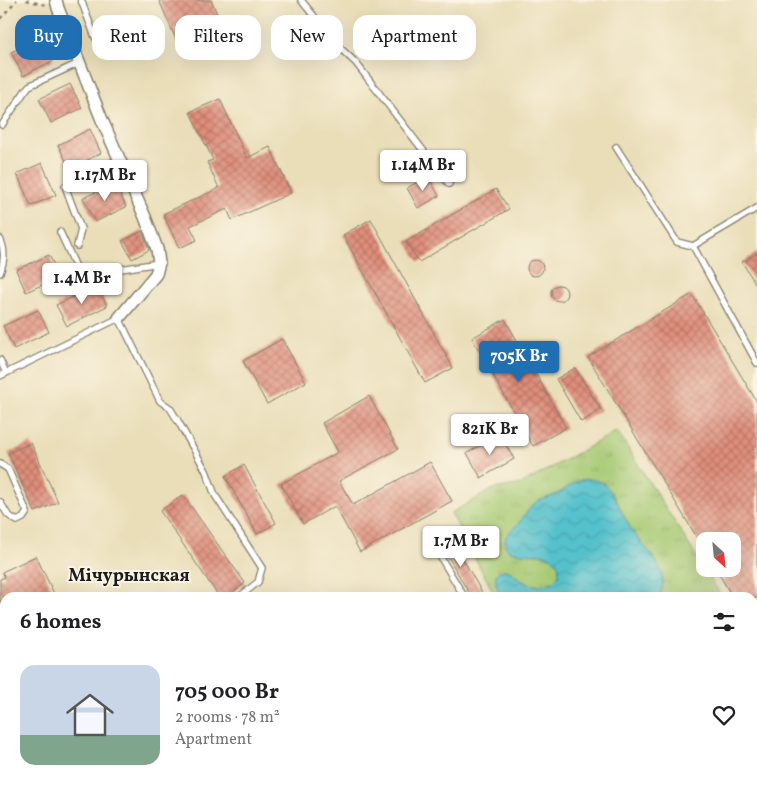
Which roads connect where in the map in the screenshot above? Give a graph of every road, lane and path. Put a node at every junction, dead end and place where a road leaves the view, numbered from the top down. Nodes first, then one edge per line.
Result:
1 (17, 0) edge
2 (26, 0) edge
3 (81, 0) edge
4 (301, 0) edge
5 (57, 4) edge
6 (0, 19) edge
7 (92, 29) edge
8 (79, 63) junction
9 (2, 125) dead end
10 (616, 147) dead end
11 (119, 159) junction
12 (449, 184) dead end
13 (757, 208) edge
14 (60, 232) dead end
15 (0, 239) edge
16 (77, 246) dead end
17 (692, 246) junction
18 (160, 263) junction
19 (0, 274) edge
20 (119, 318) junction
21 (0, 360) edge
22 (757, 364) edge
23 (3, 375) edge
24 (0, 464) edge
25 (0, 502) edge
26 (432, 543) dead end
27 (246, 592) edge
28 (461, 592) edge

1 - 6 path
2 - 5 path
3 - 7 lane
4 - 12 lane
5 - 8 street
8 - 9 lane
8 - 11 street
10 - 17 lane
11 - 16 lane
11 - 18 street
13 - 17 lane
14 - 18 lane
15 - 19 lane
17 - 22 lane
18 - 20 street
20 - 23 lane
20 - 27 lane
21 - 23 lane
24 - 25 lane
26 - 28 lane

